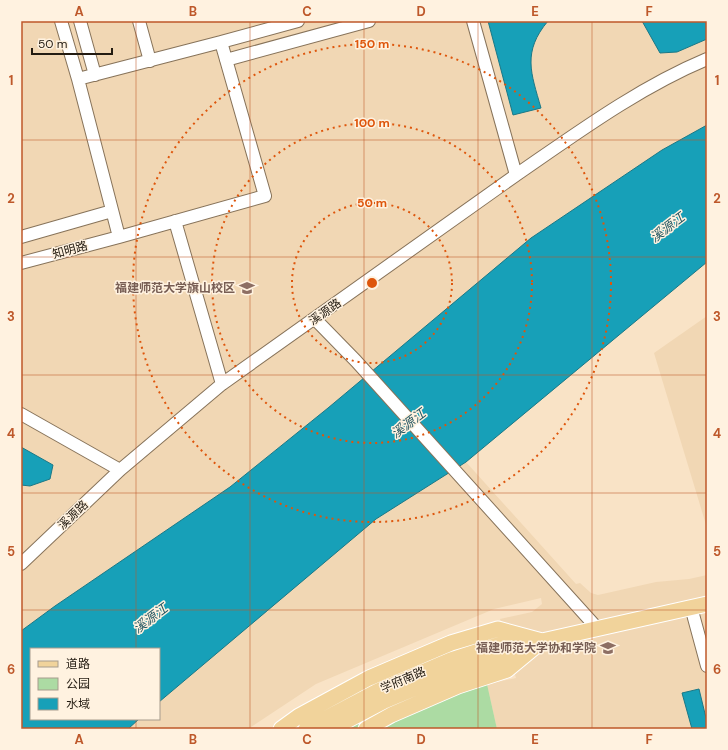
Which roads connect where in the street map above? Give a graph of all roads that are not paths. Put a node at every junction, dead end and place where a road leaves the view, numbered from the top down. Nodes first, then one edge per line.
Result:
1 (62, 21) edge
2 (80, 21) edge
3 (139, 21) edge
4 (298, 21) edge
5 (369, 21) edge
6 (473, 21) edge
7 (344, 24) edge
8 (221, 42) junction
9 (707, 59) edge
10 (226, 60) junction
11 (150, 61) junction
12 (95, 75) junction
13 (78, 79) junction
14 (516, 175) junction
15 (112, 212) junction
16 (175, 221) junction
17 (21, 237) edge
18 (119, 237) junction
19 (21, 263) edge
20 (315, 318) junction
21 (222, 384) junction
22 (21, 414) edge
23 (120, 470) junction
24 (22, 561) edge
25 (707, 604) edge
26 (692, 607) junction
27 (597, 628) junction
28 (542, 641) junction
29 (707, 666) edge
30 (281, 729) edge
31 (306, 729) edge
32 (331, 729) edge
33 (366, 729) edge

1 - 13 street
2 - 12 street
3 - 11 street
4 - 8 street
5 - 7 street
6 - 14 street
7 - 10 street
8 - 10 street
8 - 11 street
9 - 14 street, 溪源路
10 - 16 street, 知明路
11 - 12 street
12 - 13 street
13 - 15 street
14 - 20 street, 溪源路
15 - 17 street
15 - 18 street
16 - 18 street, 知明路
16 - 21 street
18 - 19 street, 知明路
20 - 21 street, 溪源路
20 - 27 street
21 - 23 street, 溪源路
22 - 23 street
23 - 24 street, 溪源路
25 - 26 main road
26 - 27 main road
26 - 29 street
27 - 28 main road
28 - 30 main road
28 - 33 main road
31 - 32 main road, 学府南路

